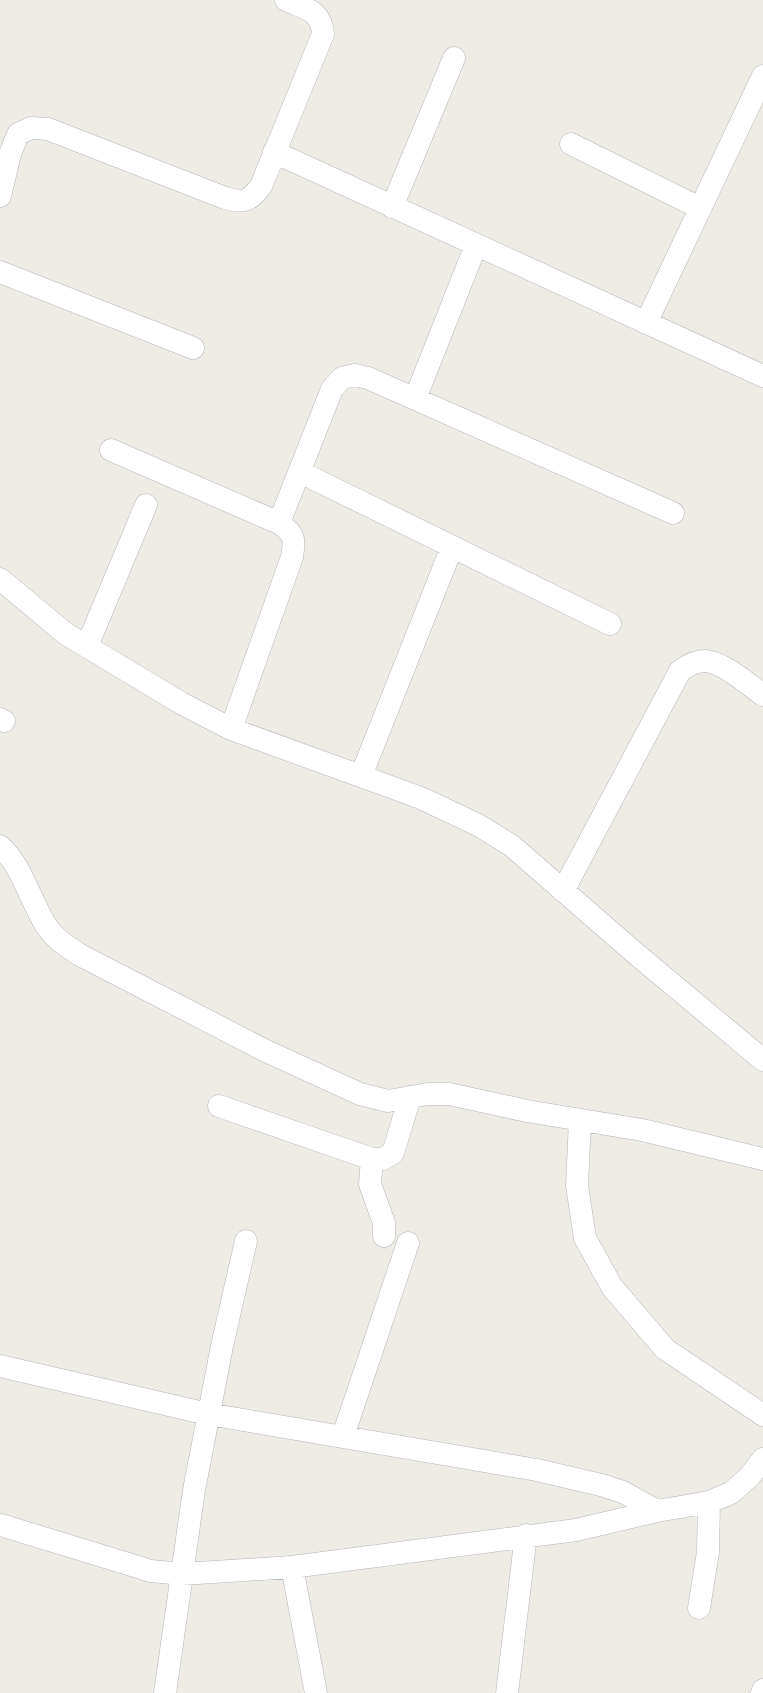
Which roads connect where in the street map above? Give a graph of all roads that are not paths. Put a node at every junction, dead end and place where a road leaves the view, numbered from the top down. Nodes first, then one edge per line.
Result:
1 (286, 0) edge
2 (454, 58) dead end
3 (760, 89) edge
4 (571, 144) dead end
5 (274, 152) junction
6 (0, 196) edge
7 (392, 207) junction
8 (700, 208) junction
9 (476, 245) junction
10 (0, 272) edge
11 (646, 323) junction
12 (193, 348) dead end
13 (763, 376) edge
14 (415, 399) junction
15 (111, 450) dead end
16 (300, 472) junction
17 (146, 505) dead end
18 (673, 513) dead end
19 (279, 523) junction
20 (452, 547) junction
21 (0, 579) edge
22 (610, 624) dead end
23 (87, 646) junction
24 (763, 695) edge
25 (232, 729) junction
26 (361, 776) junction
27 (0, 846) edge
28 (564, 891) junction
29 (763, 1060) edge
30 (410, 1098) junction
31 (219, 1106) dead end
32 (580, 1120) junction
33 (372, 1159) junction
34 (763, 1159) edge
35 (384, 1236) dead end
36 (246, 1242) dead end
37 (408, 1243) dead end
38 (0, 1366) edge
39 (208, 1414) junction
40 (763, 1415) edge
41 (343, 1436) junction
42 (763, 1459) edge
43 (709, 1502) junction
44 (657, 1511) junction
45 (1, 1525) edge
46 (526, 1536) junction
47 (292, 1567) junction
48 (182, 1574) junction
49 (699, 1608) dead end
50 (165, 1693) edge
51 (316, 1693) edge
52 (507, 1693) edge

1 - 5 street
2 - 7 street
3 - 8 street
4 - 8 street
5 - 6 street
5 - 7 street
7 - 9 street
8 - 11 street
9 - 11 street
9 - 14 street
10 - 12 street
11 - 13 street
14 - 16 street
14 - 18 street
15 - 19 street
16 - 19 street
16 - 20 street
17 - 23 street
19 - 25 street
20 - 22 street
20 - 26 street
21 - 23 street
23 - 25 street
24 - 28 street
25 - 26 street
26 - 28 street
27 - 30 street
28 - 29 street
30 - 32 street
30 - 33 street
31 - 33 street
32 - 34 street
32 - 40 street
33 - 35 street
36 - 39 street
37 - 41 street
38 - 39 street
39 - 41 street
39 - 48 street
41 - 44 street
42 - 43 street
43 - 44 street
43 - 49 street
44 - 46 street
45 - 48 street
46 - 47 street
46 - 52 street
47 - 48 street
47 - 51 street
48 - 50 street

